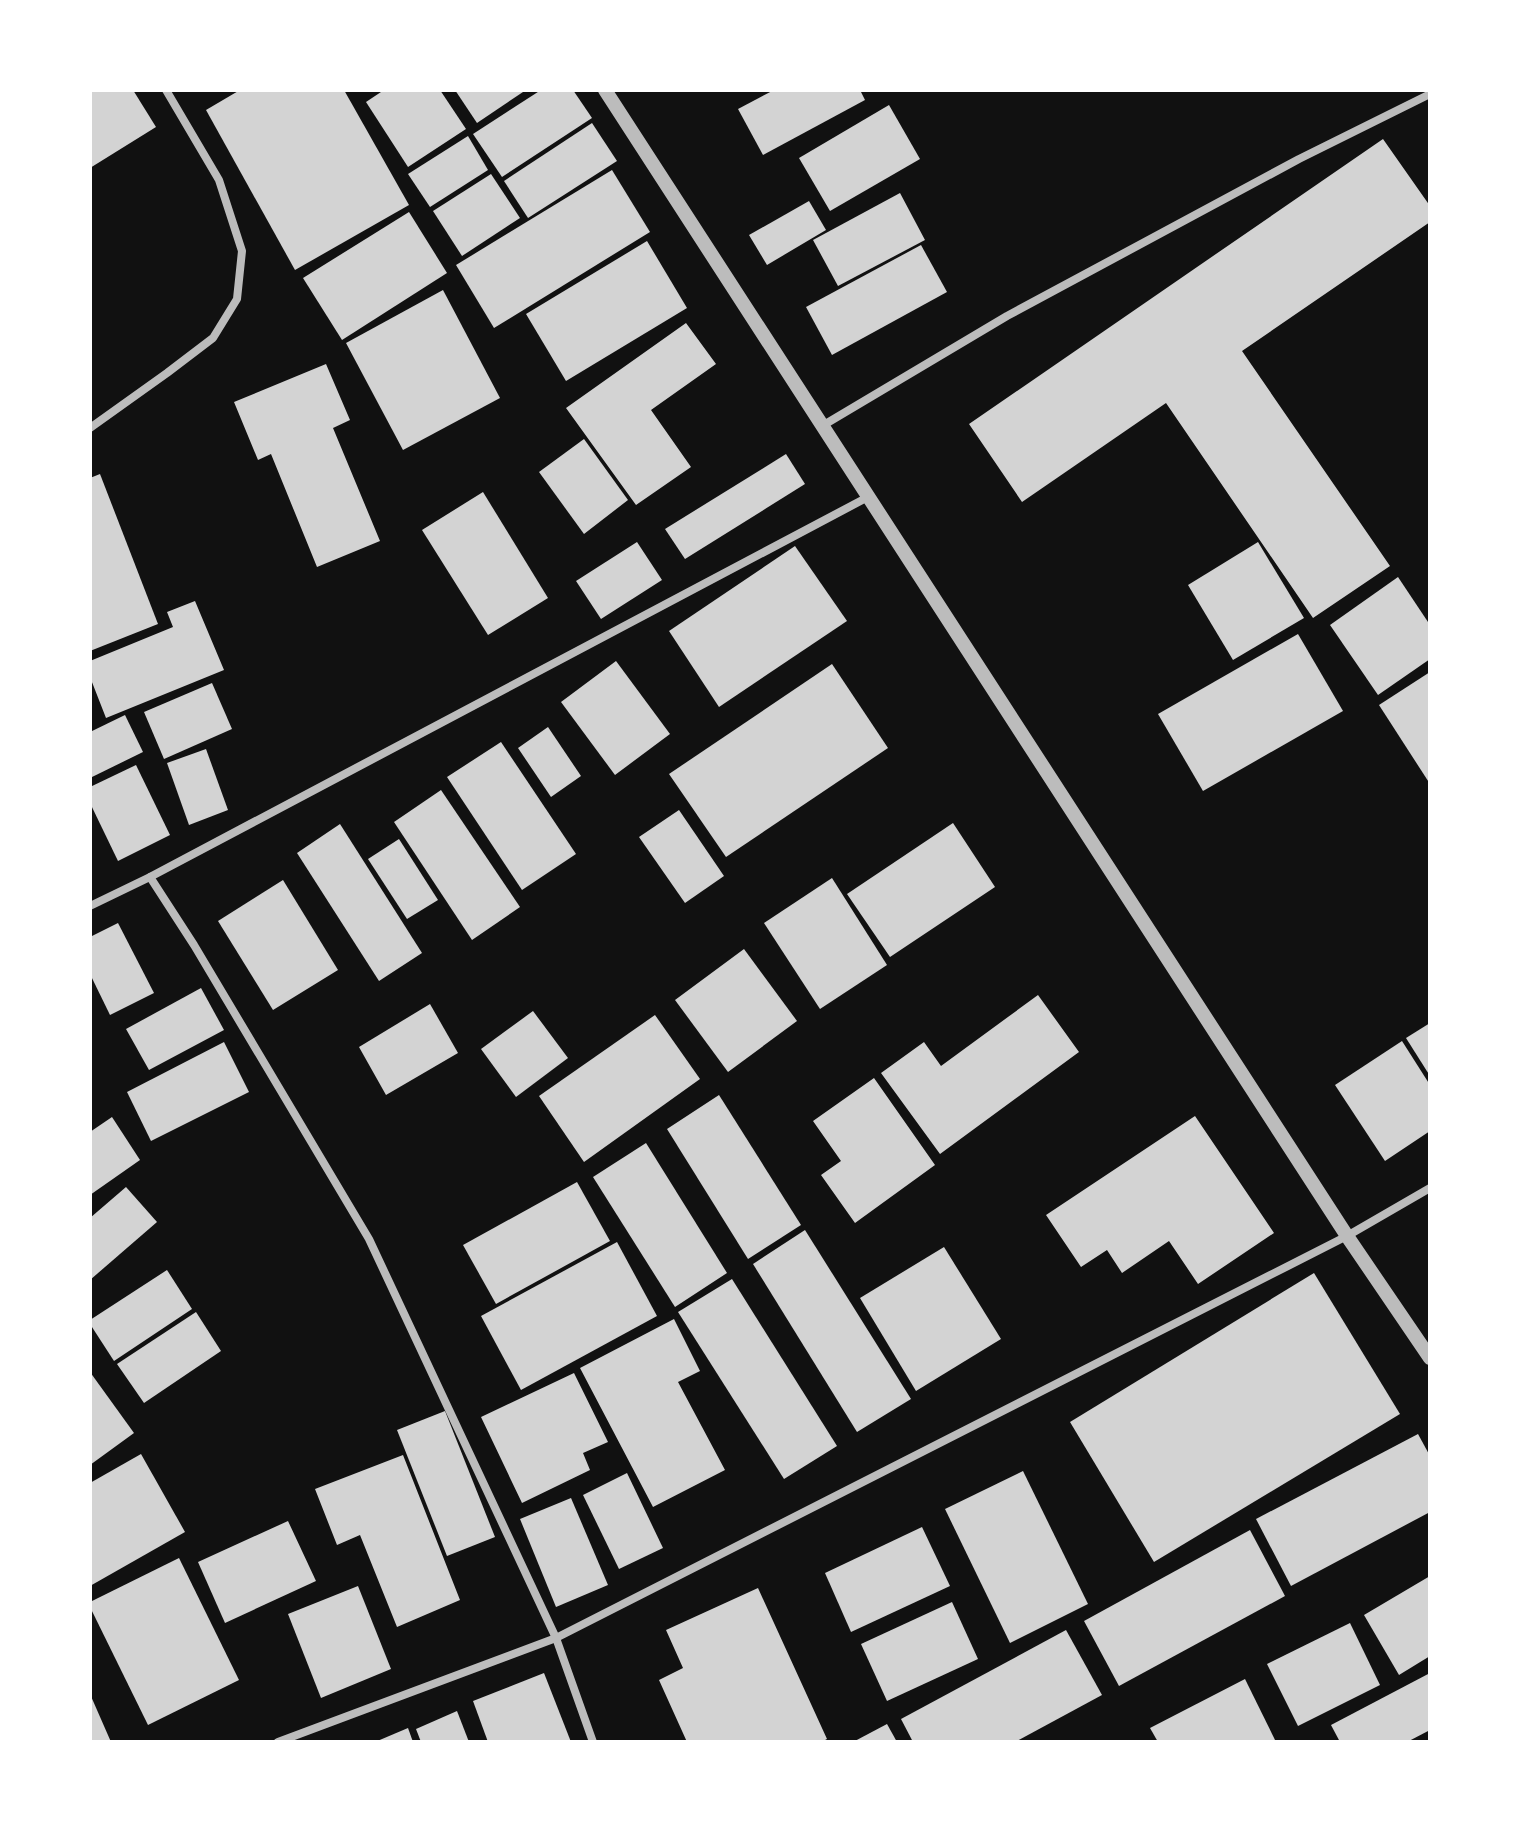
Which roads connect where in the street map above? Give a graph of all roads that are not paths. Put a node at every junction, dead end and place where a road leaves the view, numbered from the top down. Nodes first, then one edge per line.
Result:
1 (166, 90) edge
2 (605, 90) edge
3 (1430, 94) edge
4 (822, 426) junction
5 (90, 428) edge
6 (868, 497) junction
7 (150, 877) junction
8 (90, 906) edge
9 (1430, 1188) edge
10 (1347, 1236) junction
11 (1430, 1358) edge
12 (556, 1638) junction
13 (278, 1742) edge
14 (593, 1742) edge

1 - 5 street
2 - 4 street
3 - 4 street
4 - 6 street
6 - 7 street
6 - 10 street
7 - 8 street
7 - 12 street
9 - 10 street
10 - 11 street
10 - 12 street
12 - 13 street
12 - 14 street

